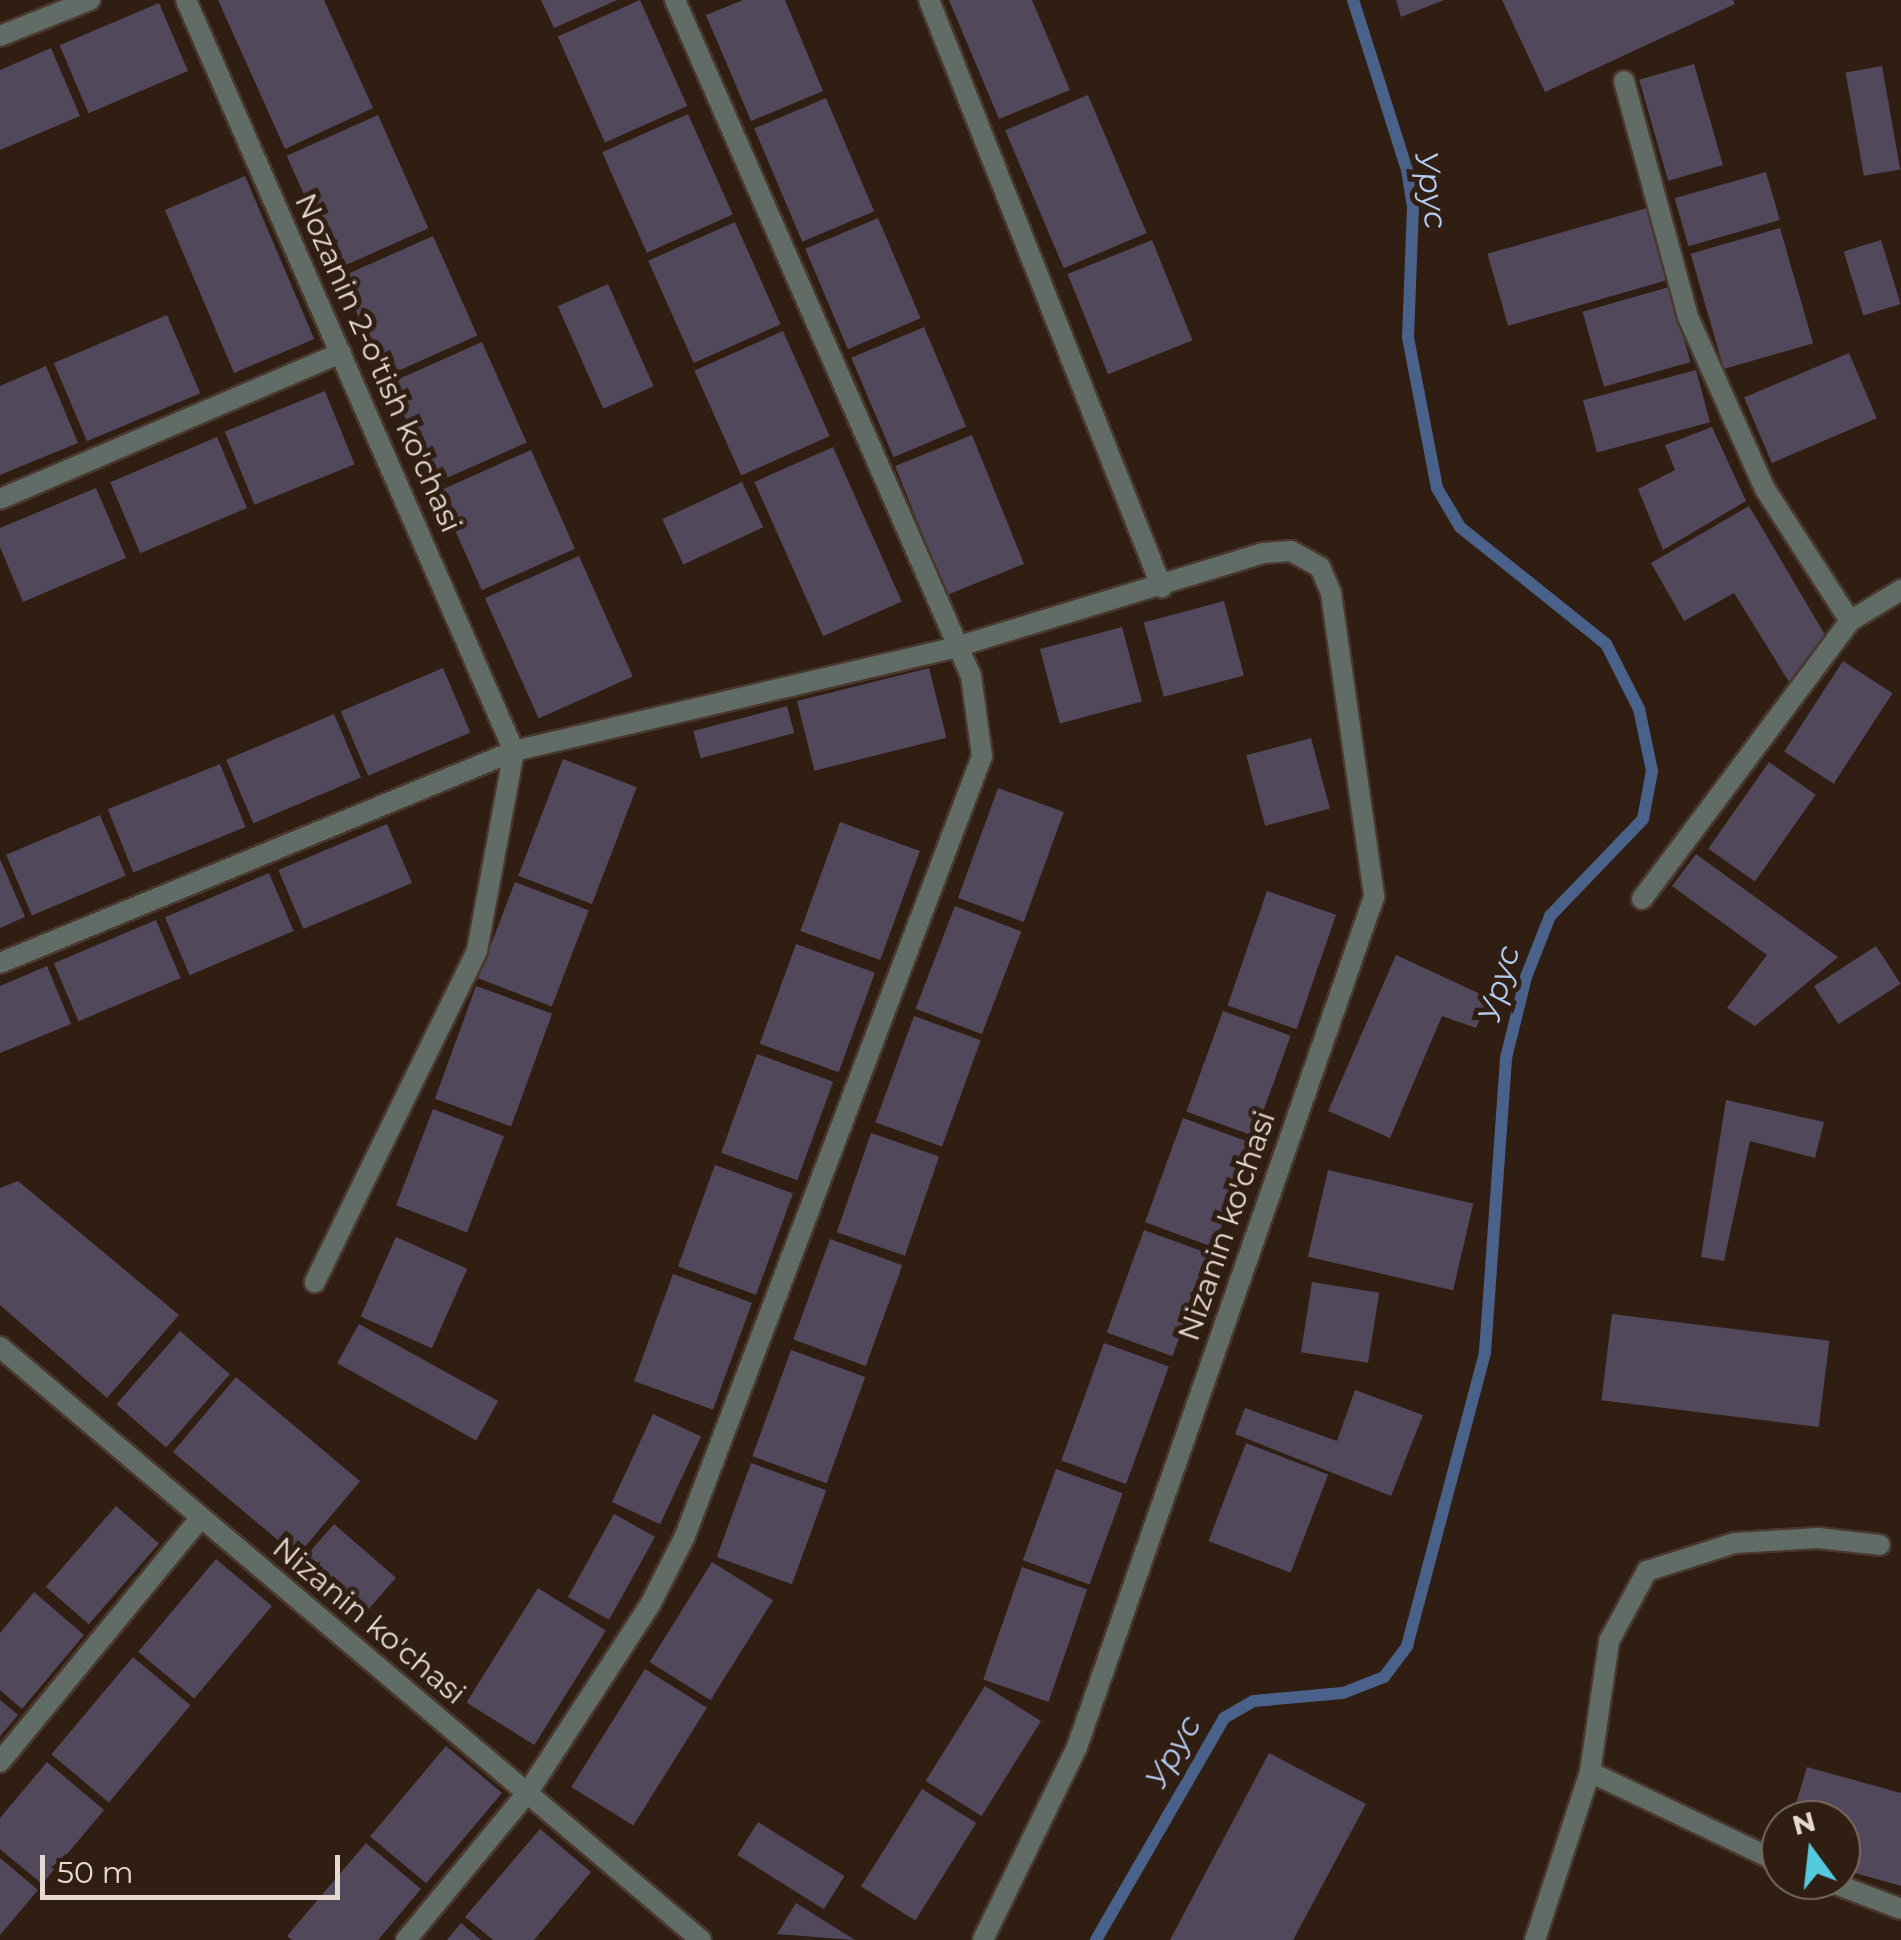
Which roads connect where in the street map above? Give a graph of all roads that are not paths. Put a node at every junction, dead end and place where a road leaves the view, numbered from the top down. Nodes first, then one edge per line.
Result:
1 (90, 0) edge
2 (186, 0) edge
3 (675, 0) edge
4 (929, 0) edge
5 (0, 36) edge
6 (1624, 81) dead end
7 (341, 352) junction
8 (0, 499) edge
9 (1162, 588) junction
10 (1901, 590) edge
11 (1850, 621) junction
12 (956, 647) junction
13 (514, 751) junction
14 (1642, 899) dead end
15 (0, 962) edge
16 (315, 1282) dead end
17 (0, 1347) edge
18 (199, 1520) junction
19 (1880, 1544) dead end
20 (0, 1762) edge
21 (1590, 1772) junction
22 (528, 1792) junction
23 (1761, 1853) edge
24 (1861, 1894) edge
25 (1901, 1909) edge
26 (406, 1940) edge
27 (701, 1940) edge
28 (983, 1940) edge
29 (1535, 1940) edge

1 - 5 street
2 - 7 street, Nozanin 2-o'tish ko'chasi
3 - 12 street
4 - 9 street
6 - 11 street
7 - 8 street
7 - 13 street, Nozanin 2-o'tish ko'chasi
9 - 12 street
9 - 28 street, Nizanin ko'chasi
10 - 11 street
11 - 14 street
12 - 13 street
12 - 22 street
13 - 15 street
13 - 16 street
17 - 18 street, Nizanin ko'chasi
18 - 20 street
18 - 22 street, Nizanin ko'chasi
19 - 21 street
21 - 23 street
21 - 29 street
22 - 26 street
22 - 27 street, Nizanin ko'chasi
24 - 25 street

